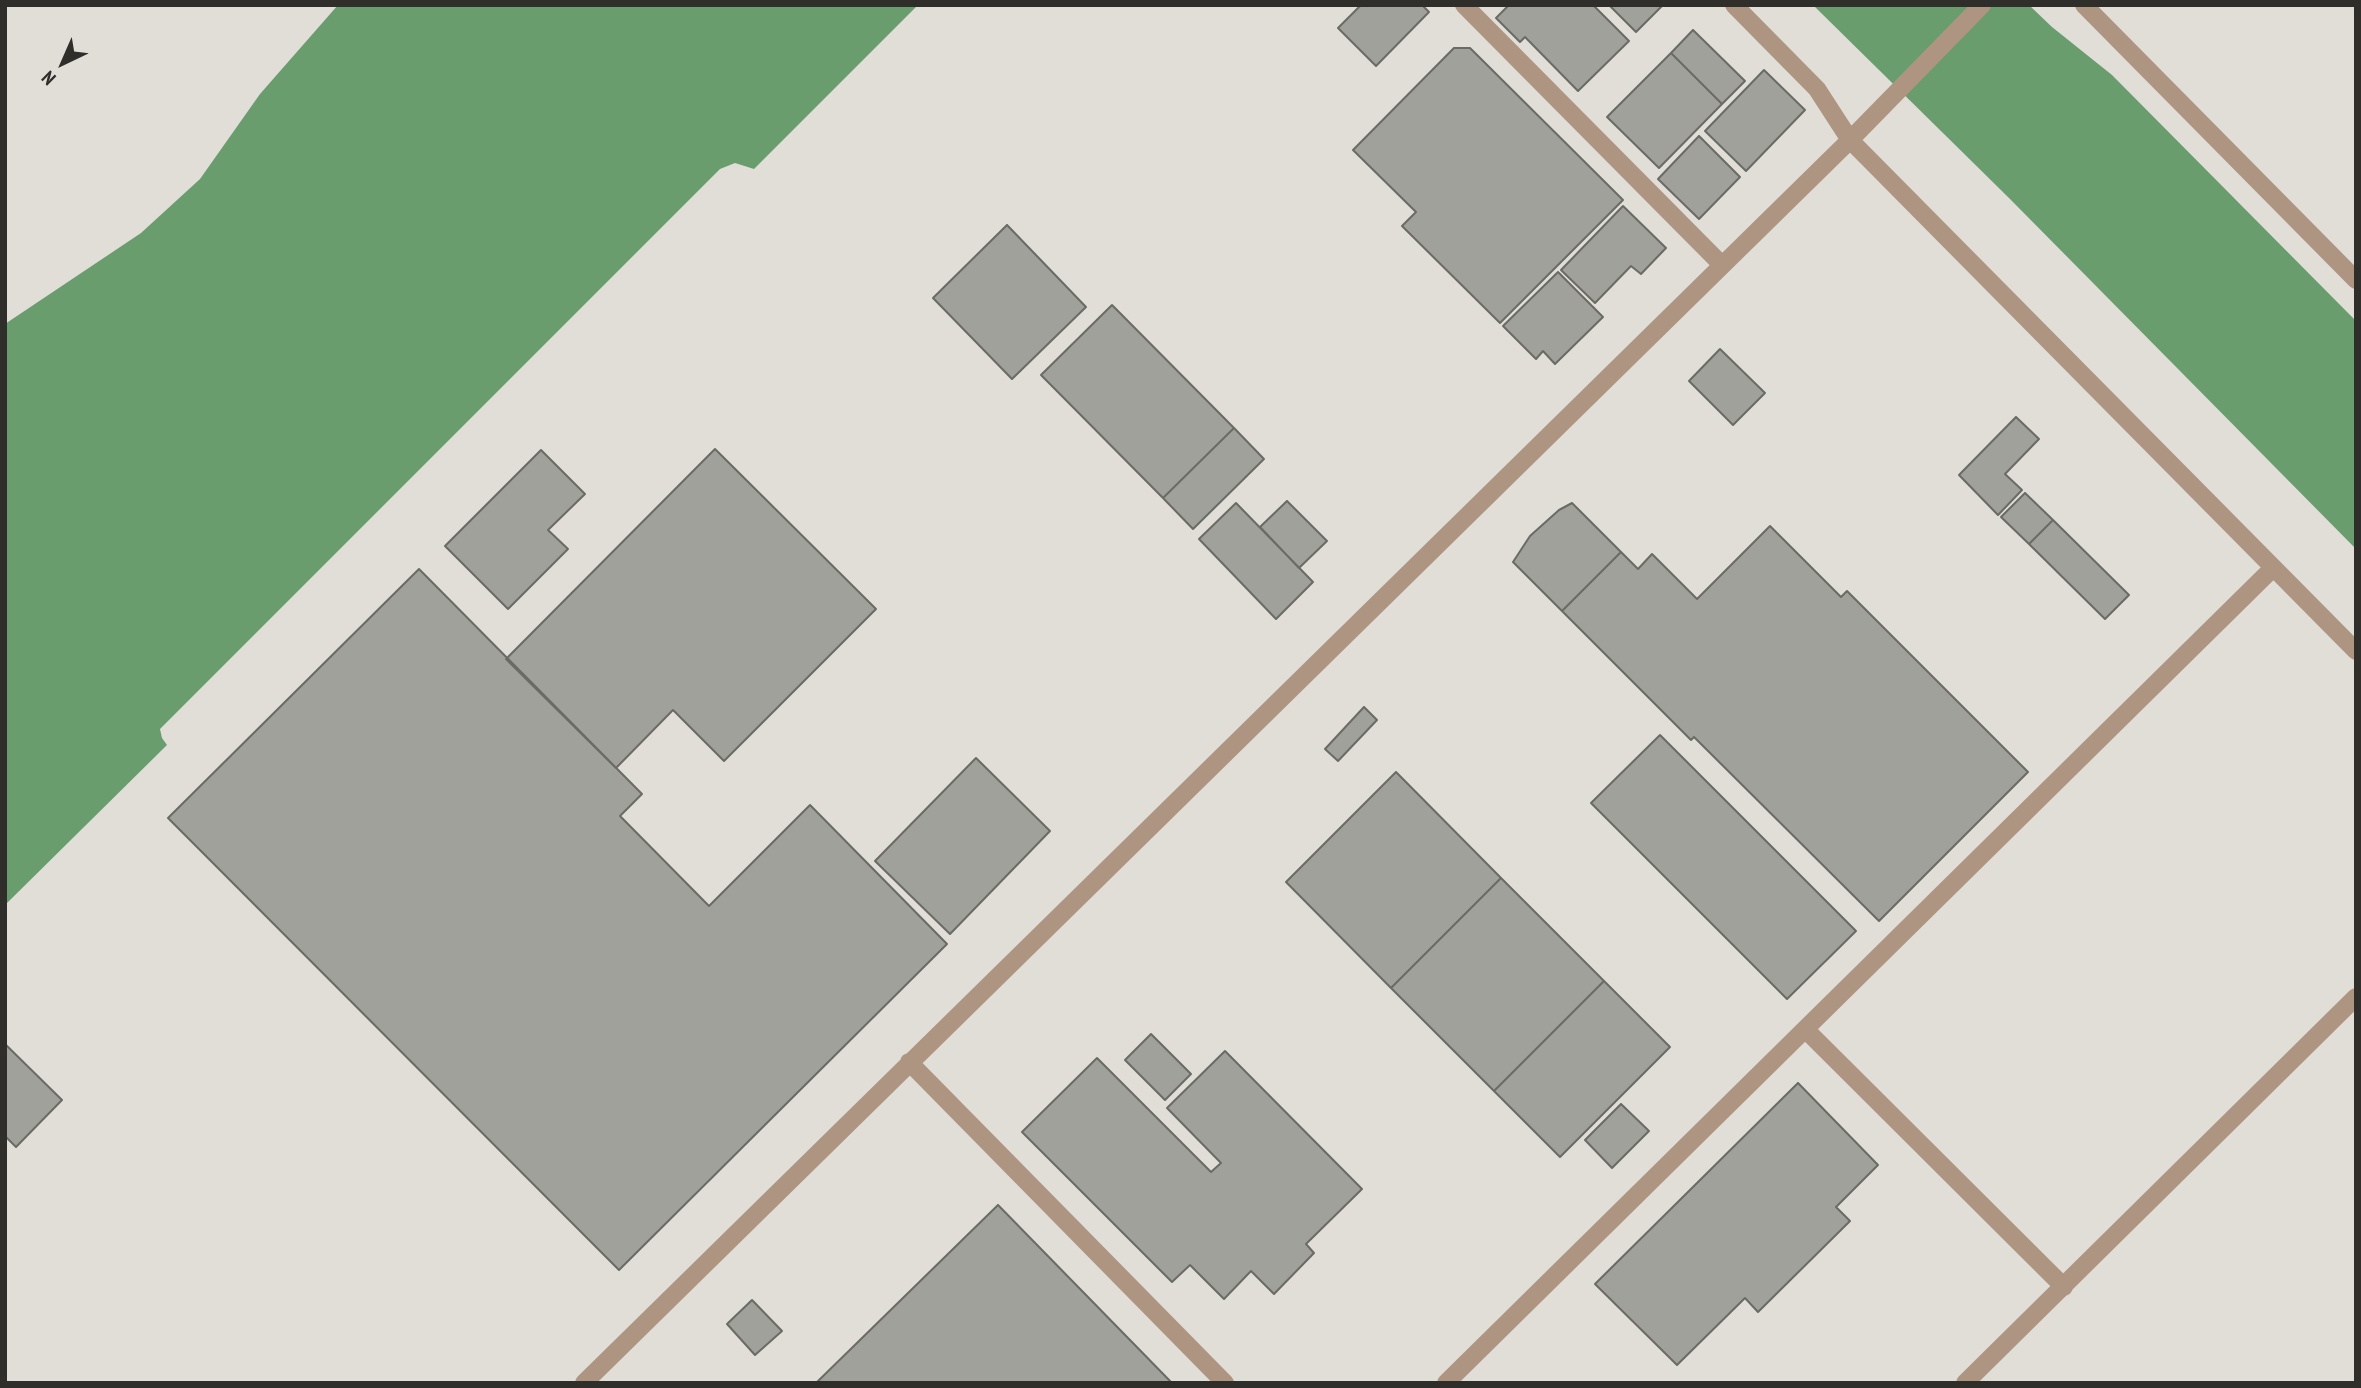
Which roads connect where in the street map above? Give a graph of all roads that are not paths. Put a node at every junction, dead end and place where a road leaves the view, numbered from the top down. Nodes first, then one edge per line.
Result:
1 (1734, 5) edge
2 (1982, 5) edge
3 (2084, 5) edge
4 (1468, 7) edge
5 (1850, 140) junction
6 (1722, 265) junction
7 (2356, 281) edge
8 (2273, 568) junction
9 (2356, 651) edge
10 (2356, 997) edge
11 (1805, 1029) junction
12 (909, 1062) junction
13 (2064, 1287) junction
14 (584, 1383) edge
15 (1225, 1383) edge
16 (1446, 1383) edge
17 (1965, 1383) edge

1 - 5 street
2 - 5 street
3 - 7 street
4 - 6 street
5 - 6 street
5 - 8 street
6 - 12 street
8 - 9 street
8 - 11 street
10 - 13 street
11 - 13 street
11 - 16 street
12 - 14 street
12 - 15 street
13 - 17 street

